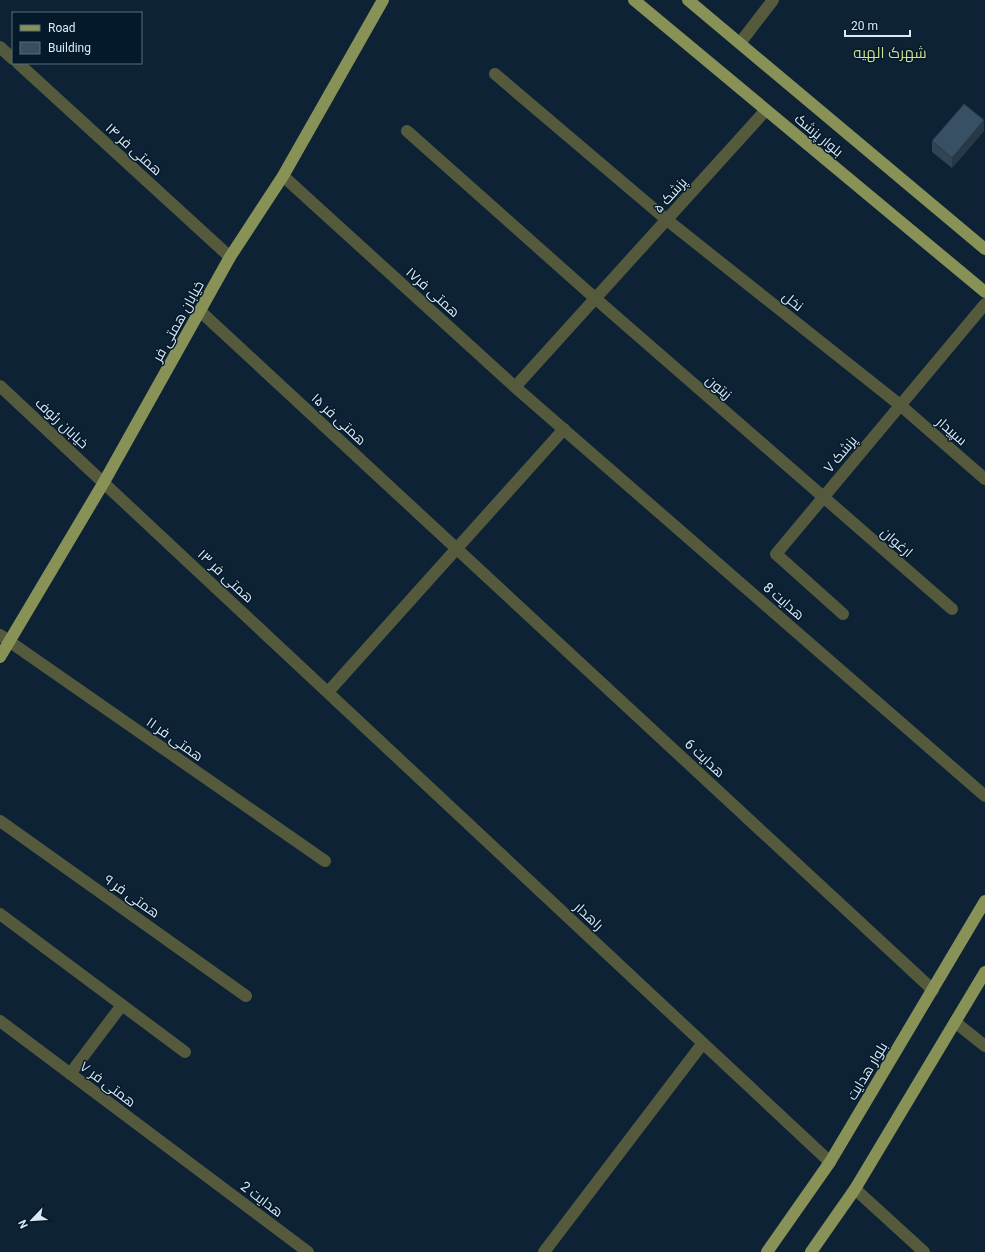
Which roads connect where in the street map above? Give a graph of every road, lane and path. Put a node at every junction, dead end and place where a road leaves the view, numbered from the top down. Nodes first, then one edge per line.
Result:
1 (383, 0) edge
2 (634, 0) edge
3 (688, 0) edge
4 (773, 0) edge
5 (740, 43) junction
6 (0, 47) edge
7 (12, 58) edge
8 (19, 64) edge
9 (495, 74) dead end
10 (766, 110) junction
11 (407, 131) dead end
12 (283, 176) junction
13 (667, 220) junction
14 (985, 249) edge
15 (230, 257) junction
16 (985, 292) edge
17 (596, 299) junction
18 (985, 304) edge
19 (200, 311) junction
20 (0, 386) edge
21 (515, 386) junction
22 (900, 406) junction
23 (564, 429) junction
24 (985, 479) edge
25 (104, 482) junction
26 (823, 497) junction
27 (457, 549) junction
28 (952, 609) dead end
29 (844, 614) dead end
30 (4, 638) edge
31 (0, 657) edge
32 (328, 692) junction
33 (985, 796) edge
34 (0, 821) edge
35 (325, 861) dead end
36 (985, 902) edge
37 (0, 914) edge
38 (985, 972) edge
39 (933, 990) junction
40 (246, 996) dead end
41 (122, 1005) junction
42 (0, 1021) edge
43 (956, 1022) junction
44 (703, 1044) junction
45 (985, 1046) edge
46 (185, 1052) dead end
47 (70, 1074) junction
48 (830, 1162) junction
49 (198, 1170) joint
50 (855, 1189) junction
51 (308, 1252) edge
52 (544, 1252) edge
53 (768, 1252) edge
54 (811, 1252) edge
55 (924, 1252) edge

1 - 12 main road, خیابان همتی فر
2 - 10 main road, بلوار پزشک
3 - 5 main road, بلوار پزشک
4 - 5 street
5 - 14 main road, بلوار پزشک
6 - 7 street
8 - 15 street, همتی فر ۱۴
9 - 13 street, نخل
10 - 13 street, پزشک ۵
10 - 16 main road, بلوار پزشک
11 - 17 street, زیتون
12 - 15 main road, خیابان همتی فر
12 - 21 street, همتی فر۱۷
13 - 17 street, پزشک ۵
13 - 22 street, نخل
15 - 19 main road, خیابان همتی فر
17 - 21 street, پزشک ۵
17 - 26 street, زیتون
18 - 22 street, پزشک ۷
19 - 25 main road, خیابان همتی فر
19 - 27 street, همتی فر ۱۵
20 - 25 street, خیابان رئوف
21 - 23 street, همتی فر۱۷
22 - 24 street, سپیدار
22 - 26 street, پزشک ۷
23 - 27 street
23 - 33 street, هدایت 8
25 - 30 main road, خیابان همتی فر
25 - 32 street, همتی فر ۱۳
26 - 28 street, ارغوان
26 - 29 street, پزشک ۷
27 - 32 street
27 - 39 street, هدایت 6
30 - 31 main road, خیابان همتی فر
30 - 35 street, همتی فر ۱۱
32 - 44 street, راهدار
34 - 40 street, همتی فر ۹
36 - 39 main road, بلوار هدایت
37 - 41 street
38 - 43 main road
39 - 48 main road, بلوار هدایت
41 - 46 street
41 - 47 street
42 - 47 street, همتی فر ۷
43 - 45 street
43 - 50 main road
44 - 48 street, راهدار
44 - 52 street
47 - 49 street, همتی فر ۷
48 - 53 main road, بلوار هدایت
49 - 51 street, هدایت 2
50 - 54 main road
50 - 55 street

